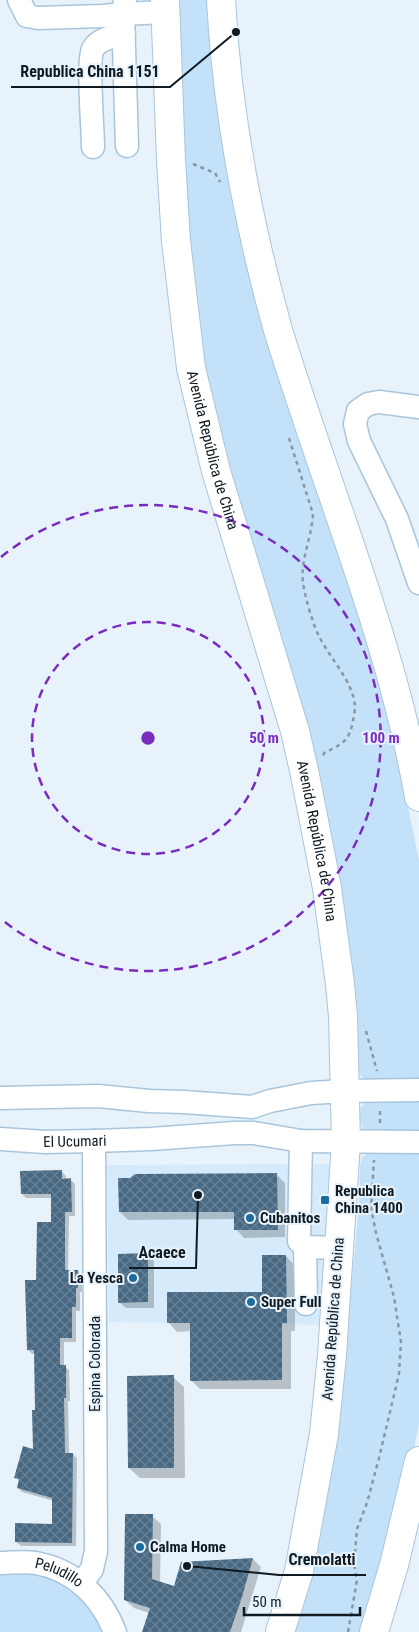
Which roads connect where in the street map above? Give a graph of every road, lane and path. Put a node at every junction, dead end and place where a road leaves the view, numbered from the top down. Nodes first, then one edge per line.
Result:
1 (19, 0) edge
2 (222, 0) edge
3 (165, 6) edge
4 (124, 16) edge
5 (127, 146) dead end
6 (93, 147) dead end
7 (189, 158) dead end
8 (221, 184) dead end
9 (419, 407) edge
10 (287, 431) dead end
11 (419, 583) edge
12 (321, 761) dead end
13 (419, 797) edge
14 (365, 1023) dead end
15 (419, 1090) edge
16 (344, 1091) junction
17 (380, 1091) junction
18 (0, 1098) edge
19 (252, 1107) junction
20 (254, 1133) junction
21 (0, 1139) edge
22 (94, 1141) junction
23 (301, 1141) junction
24 (346, 1142) junction
25 (376, 1142) junction
26 (419, 1142) edge
27 (304, 1247) junction
28 (339, 1248) junction
29 (306, 1304) dead end
30 (419, 1461) edge
31 (0, 1563) edge
32 (82, 1584) junction
33 (115, 1632) edge
34 (280, 1632) edge
35 (348, 1632) edge
36 (374, 1632) edge

1 - 4 street
2 - 13 main road
3 - 4 street
3 - 16 main road, Avenida República de China
4 - 5 street
4 - 6 street
7 - 8 path
9 - 11 street
10 - 12 path
14 - 17 path
15 - 17 street
16 - 17 street
16 - 19 street
16 - 24 main road, Avenida República de China
17 - 25 path
18 - 19 street
19 - 20 street
20 - 22 street, El Ucumari
20 - 23 street, El Ucumari
21 - 22 street, El Ucumari
22 - 32 street, Espina Colorada
23 - 24 street, El Ucumari
23 - 27 street
24 - 25 street, El Ucumari
24 - 28 main road, Avenida República de China
25 - 26 street, El Ucumari
25 - 35 path
27 - 28 street
27 - 29 street
28 - 34 main road, Avenida República de China
30 - 36 main road
31 - 32 street, Peludillo
32 - 33 street, Peludillo

